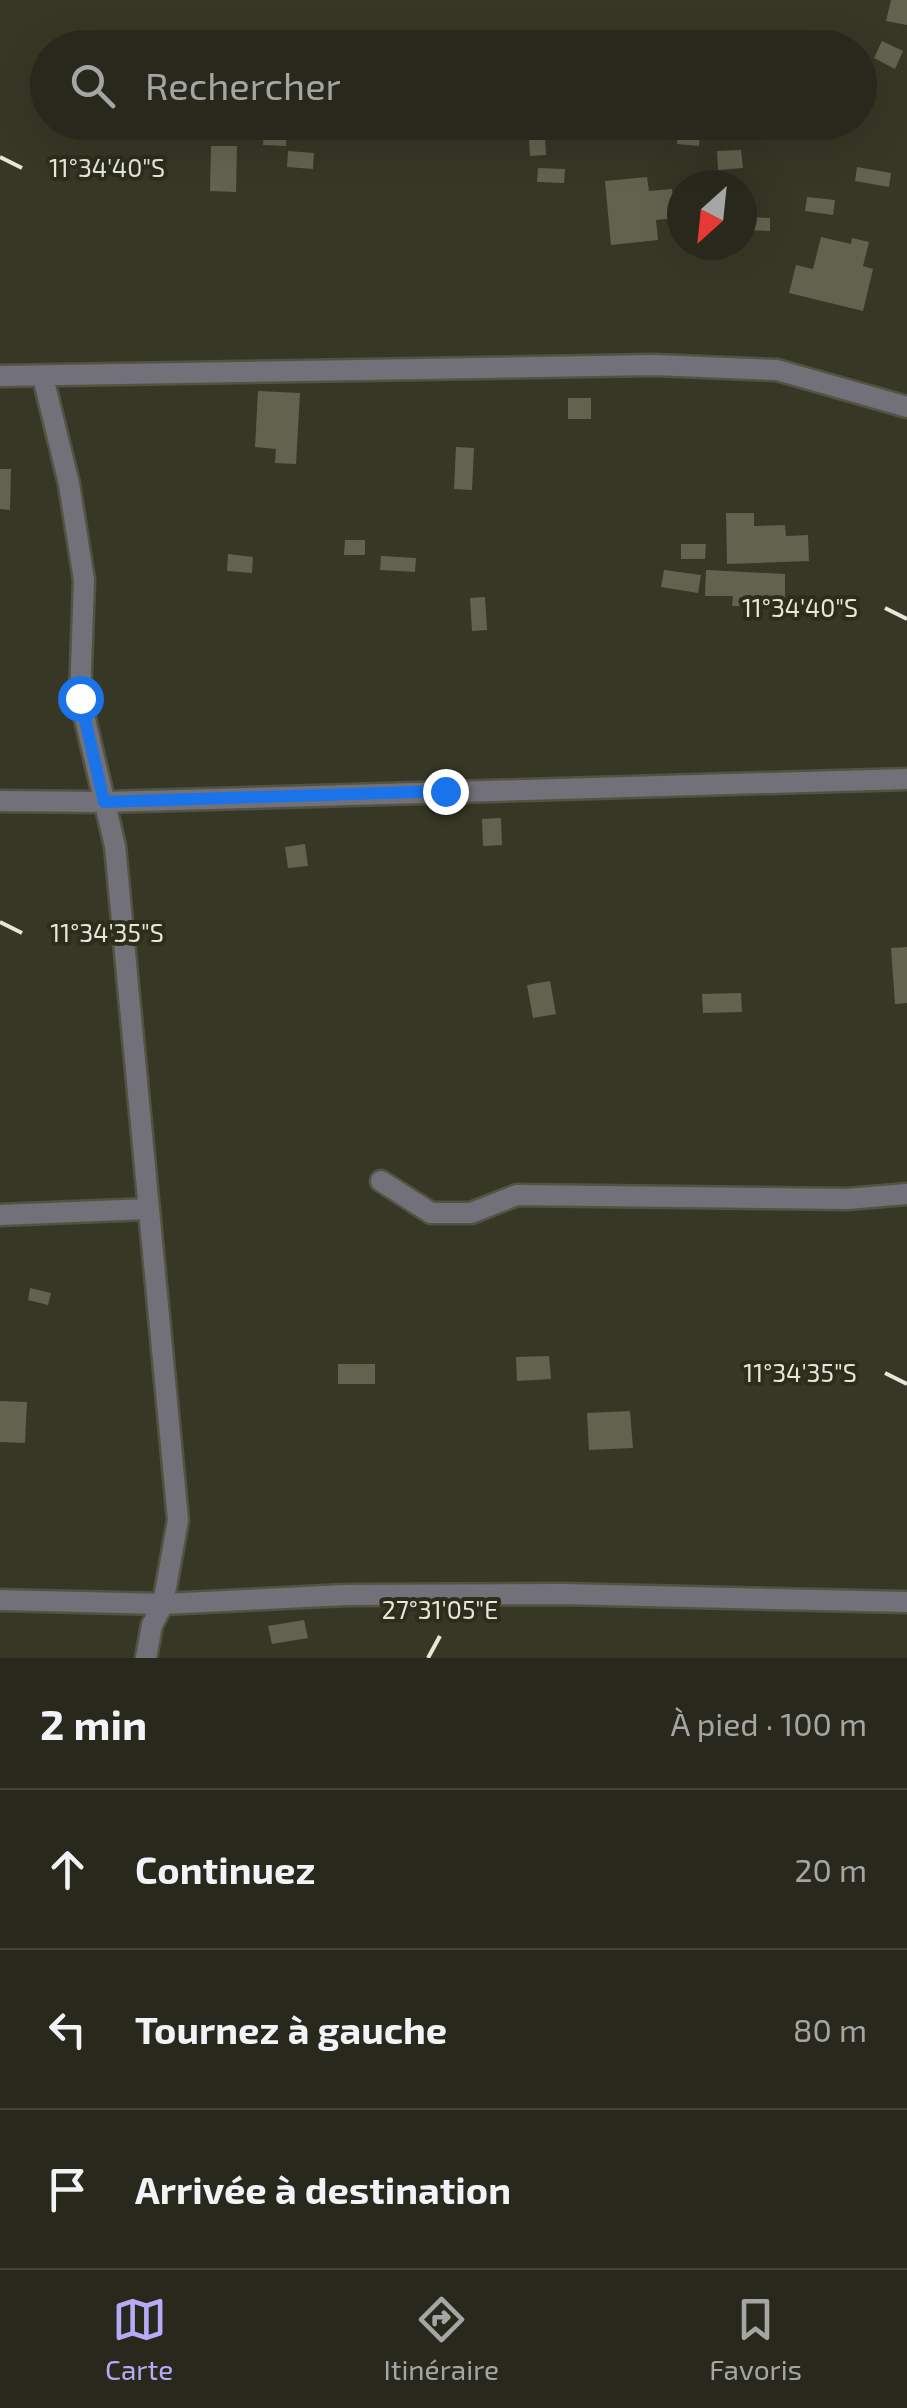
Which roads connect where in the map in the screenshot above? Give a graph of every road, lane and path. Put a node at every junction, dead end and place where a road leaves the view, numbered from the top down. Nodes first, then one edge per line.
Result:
1 (0, 376) edge
2 (43, 377) junction
3 (907, 408) edge
4 (907, 779) edge
5 (0, 800) edge
6 (104, 802) junction
7 (381, 1181) dead end
8 (907, 1194) edge
9 (148, 1209) junction
10 (0, 1214) edge
11 (0, 1600) edge
12 (907, 1602) edge
13 (163, 1604) junction
14 (146, 1658) edge

1 - 2 street
2 - 3 street
2 - 6 street
4 - 6 street
5 - 6 street
6 - 9 street
7 - 8 street
9 - 10 street
9 - 13 street
11 - 13 street
12 - 13 street
13 - 14 street

